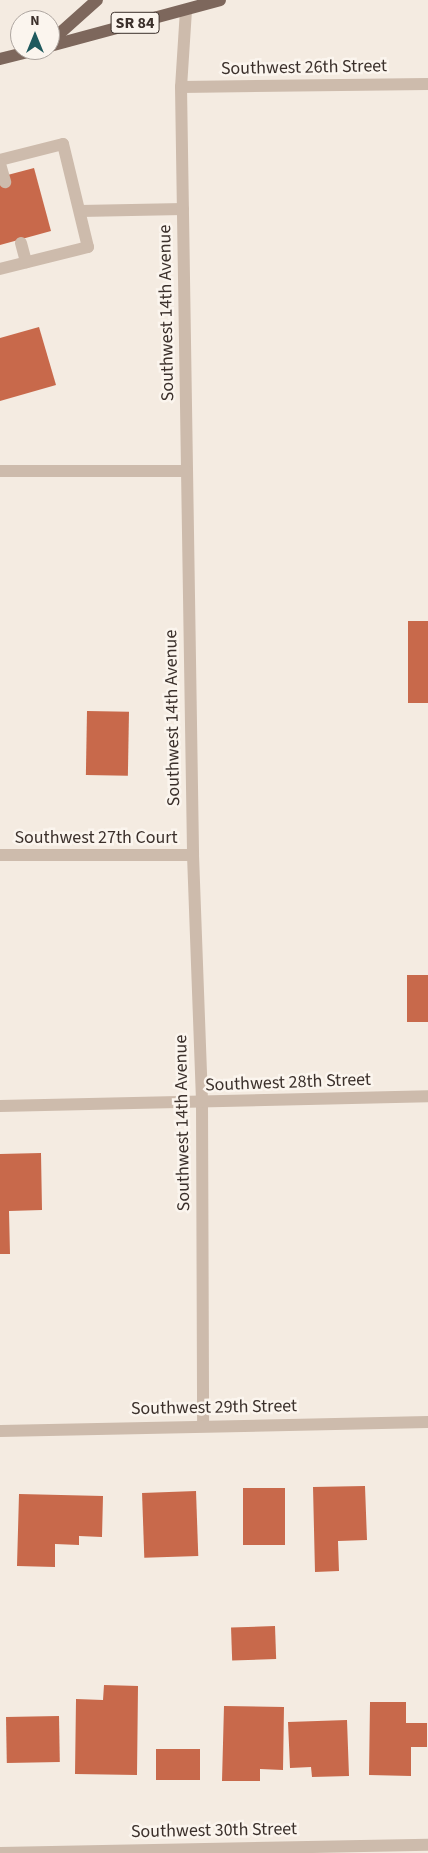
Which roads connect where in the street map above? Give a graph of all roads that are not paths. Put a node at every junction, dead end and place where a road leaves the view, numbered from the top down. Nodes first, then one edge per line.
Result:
1 (97, 0) edge
2 (220, 0) edge
3 (187, 5) edge
4 (60, 33) edge
5 (60, 43) edge
6 (428, 84) edge
7 (181, 87) junction
8 (0, 160) edge
9 (0, 164) edge
10 (5, 182) dead end
11 (182, 209) junction
12 (80, 211) junction
13 (21, 243) dead end
14 (26, 262) junction
15 (0, 269) edge
16 (186, 470) junction
17 (0, 471) edge
18 (193, 855) junction
19 (0, 856) edge
20 (428, 1096) edge
21 (202, 1103) junction
22 (0, 1106) edge
23 (428, 1422) edge
24 (203, 1426) junction
25 (0, 1431) edge
26 (428, 1845) edge
27 (0, 1853) edge

1 - 4 main road
2 - 3 main road, SR 84
3 - 5 main road, SR 84
3 - 7 street, Southwest 14th Avenue
6 - 7 street, Southwest 26th Street
7 - 11 street, Southwest 14th Avenue
8 - 12 street
9 - 10 street
11 - 12 street
11 - 16 street, Southwest 14th Avenue
12 - 14 street
13 - 14 street
14 - 15 street
16 - 17 street
16 - 18 street, Southwest 14th Avenue
18 - 19 street, Southwest 27th Court
18 - 21 street, Southwest 14th Avenue
20 - 21 street, Southwest 28th Street
21 - 22 street, Southwest 28th Street
21 - 24 street, Southwest 14th Avenue
23 - 24 street, Southwest 29th Street
24 - 25 street, Southwest 29th Street
26 - 27 street, Southwest 30th Street

